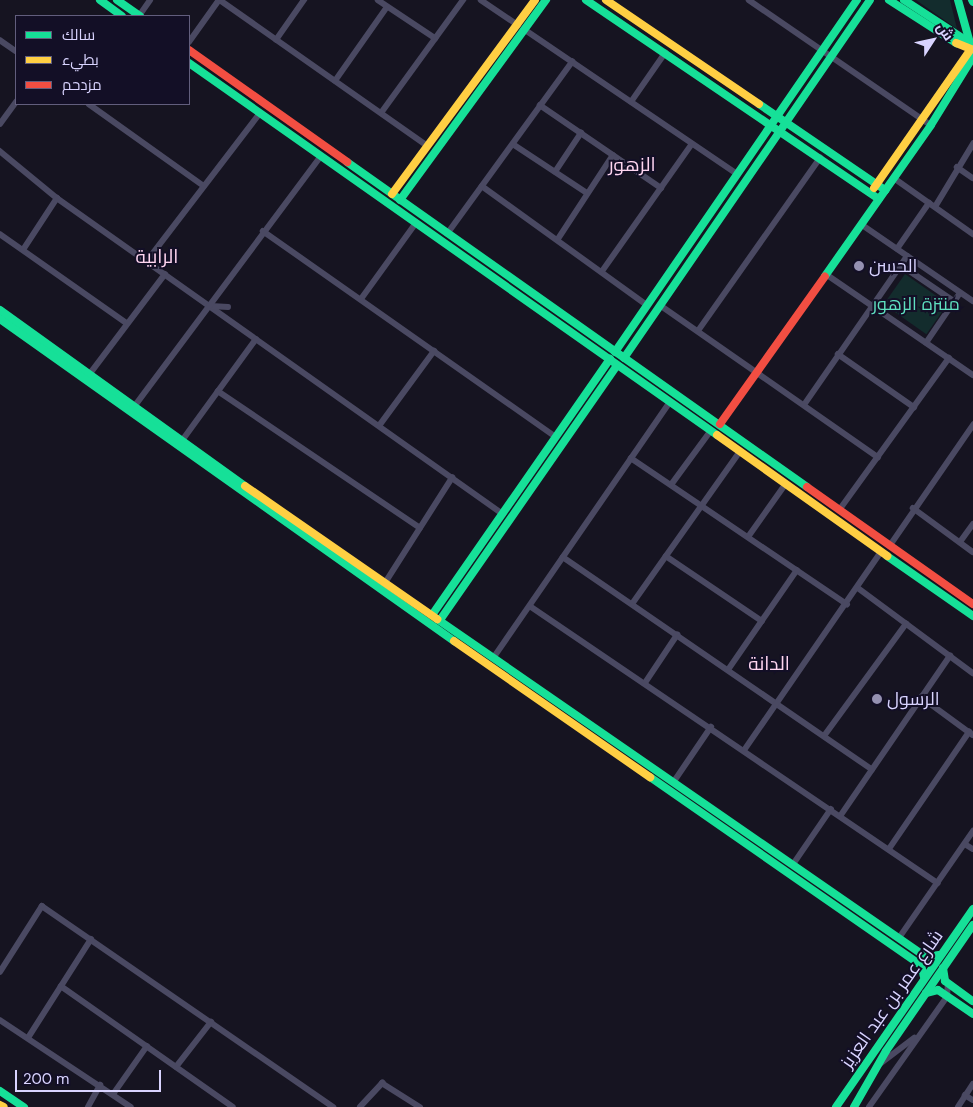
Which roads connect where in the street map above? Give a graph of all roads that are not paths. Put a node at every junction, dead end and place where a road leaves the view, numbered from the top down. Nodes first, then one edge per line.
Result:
1 (100, 0) edge
2 (117, 0) edge
3 (150, 0) edge
4 (219, 0) edge
5 (304, 0) edge
6 (378, 0) edge
7 (463, 0) edge
8 (482, 0) edge
9 (535, 0) edge
10 (546, 0) edge
11 (586, 0) edge
12 (606, 0) edge
13 (749, 0) edge
14 (857, 0) edge
15 (870, 0) edge
16 (889, 0) edge
17 (904, 0) edge
18 (958, 0) edge
19 (387, 7) junction
20 (121, 15) edge
21 (138, 15) edge
22 (140, 15) edge
23 (521, 27) junction
24 (435, 38) junction
25 (0, 40) edge
26 (276, 40) junction
27 (190, 41) edge
28 (972, 47) edge
29 (15, 50) edge
30 (822, 50) junction
31 (190, 51) edge
32 (665, 53) junction
33 (832, 56) junction
34 (572, 62) junction
35 (190, 64) edge
36 (335, 81) junction
37 (631, 102) junction
38 (15, 103) edge
39 (90, 105) edge
40 (540, 105) junction
41 (260, 113) junction
42 (381, 113) junction
43 (777, 116) junction
44 (923, 120) junction
45 (786, 123) junction
46 (0, 124) edge
47 (771, 125) junction
48 (931, 125) junction
49 (780, 131) junction
50 (581, 133) junction
51 (513, 144) junction
52 (692, 144) junction
53 (973, 144) edge
54 (428, 146) junction
55 (0, 151) edge
56 (827, 151) junction
57 (613, 155) junction
58 (321, 156) junction
59 (818, 157) junction
60 (957, 167) junction
61 (555, 172) junction
62 (737, 174) junction
63 (894, 178) junction
64 (973, 178) edge
65 (876, 185) junction
66 (204, 186) junction
67 (482, 186) junction
68 (661, 188) junction
69 (885, 190) junction
70 (587, 193) junction
71 (870, 193) junction
72 (392, 194) junction
73 (57, 198) junction
74 (879, 199) junction
75 (400, 200) junction
76 (929, 203) junction
77 (935, 207) junction
78 (416, 223) junction
79 (861, 224) junction
80 (264, 231) junction
81 (0, 234) edge
82 (447, 234) junction
83 (973, 234) edge
84 (558, 239) junction
85 (898, 249) junction
86 (23, 250) junction
87 (907, 256) junction
88 (147, 261) junction
89 (901, 265) junction
90 (603, 270) junction
91 (164, 274) junction
92 (826, 274) junction
93 (960, 292) junction
94 (973, 293) edge
95 (361, 299) junction
96 (971, 300) edge
97 (954, 301) junction
98 (209, 305) junction
99 (647, 305) junction
100 (660, 305) junction
101 (228, 307) dead end
102 (872, 307) junction
103 (0, 310) edge
104 (0, 318) edge
105 (125, 322) junction
106 (698, 331) junction
107 (256, 339) junction
108 (926, 343) junction
109 (434, 351) junction
110 (615, 352) junction
111 (838, 354) junction
112 (624, 358) junction
113 (949, 358) junction
114 (610, 359) junction
115 (617, 365) junction
116 (757, 372) junction
117 (89, 375) junction
118 (973, 375) edge
119 (218, 391) junction
120 (669, 403) junction
121 (804, 405) junction
122 (914, 407) junction
123 (134, 408) junction
124 (720, 424) junction
125 (973, 425) edge
126 (379, 426) junction
127 (710, 432) junction
128 (556, 437) junction
129 (181, 442) junction
130 (746, 443) junction
131 (738, 452) junction
132 (878, 457) junction
133 (631, 458) junction
134 (766, 458) junction
135 (756, 464) junction
136 (452, 478) junction
137 (671, 485) junction
138 (785, 485) junction
139 (702, 506) junction
140 (913, 508) junction
141 (840, 509) junction
142 (503, 514) junction
143 (973, 524) edge
144 (420, 528) junction
145 (748, 537) junction
146 (960, 542) junction
147 (891, 544) junction
148 (881, 552) junction
149 (973, 552) edge
150 (666, 556) junction
151 (563, 557) junction
152 (797, 570) junction
153 (385, 582) junction
154 (858, 588) junction
155 (632, 604) junction
156 (847, 604) junction
157 (973, 604) edge
158 (530, 606) junction
159 (973, 616) edge
160 (437, 618) junction
161 (762, 621) junction
162 (906, 624) junction
163 (434, 627) junction
164 (677, 634) junction
165 (950, 656) junction
166 (494, 657) junction
167 (728, 670) junction
168 (973, 673) edge
169 (645, 682) junction
170 (921, 697) junction
171 (777, 703) junction
172 (711, 727) junction
173 (971, 734) edge
174 (824, 736) junction
175 (745, 749) junction
176 (872, 769) junction
177 (675, 780) junction
178 (831, 809) junction
179 (841, 816) junction
180 (973, 832) edge
181 (965, 844) junction
182 (889, 849) junction
183 (973, 849) edge
184 (794, 863) junction
185 (938, 883) junction
186 (973, 909) edge
187 (862, 924) junction
188 (973, 925) edge
189 (899, 938) junction
190 (90, 939) junction
191 (939, 955) junction
192 (943, 967) junction
193 (0, 972) edge
194 (924, 977) junction
195 (948, 984) junction
196 (61, 986) junction
197 (926, 993) junction
198 (947, 997) junction
199 (973, 1001) edge
200 (973, 1014) edge
201 (0, 1020) edge
202 (211, 1022) junction
203 (920, 1033) junction
204 (28, 1038) junction
205 (147, 1046) junction
206 (878, 1065) junction
207 (176, 1068) junction
208 (973, 1084) edge
209 (100, 1085) junction
210 (0, 1091) edge
211 (114, 1094) junction
212 (965, 1095) junction
213 (973, 1100) edge
214 (0, 1105) edge
215 (4, 1107) edge
216 (24, 1107) edge
217 (88, 1107) edge
218 (131, 1107) edge
219 (232, 1107) edge
220 (333, 1107) edge
221 (360, 1107) edge
222 (420, 1107) edge
223 (836, 1107) edge
224 (854, 1107) edge
225 (869, 1107) edge
226 (958, 1107) edge

1 - 20 street
2 - 21 street
3 - 22 street
4 - 26 street
4 - 27 street
5 - 26 street
6 - 19 street
7 - 24 street
8 - 23 street
9 - 23 street
10 - 23 street
11 - 32 street
12 - 43 street
13 - 30 street
14 - 30 street
15 - 33 street
16 - 28 street
17 - 28 street
18 - 28 street
19 - 24 street
19 - 36 street
23 - 34 street
23 - 54 street
23 - 75 street
24 - 42 street
25 - 29 street
26 - 36 street
28 - 44 street
28 - 48 street
30 - 33 street
30 - 43 street
31 - 72 street
32 - 37 street
32 - 47 street
33 - 44 street
33 - 45 street
34 - 37 street
34 - 40 street
35 - 41 street
36 - 42 street
37 - 52 street
38 - 46 street
39 - 66 street
40 - 50 street
40 - 51 street
41 - 58 street
41 - 66 street
42 - 54 street
43 - 45 street
43 - 47 street
44 - 48 street
44 - 65 street
45 - 49 street
45 - 56 street
47 - 49 street
47 - 62 street
48 - 63 street
49 - 59 street
49 - 100 street
50 - 57 street
50 - 61 street
51 - 61 street
51 - 67 street
52 - 62 street
52 - 68 street
53 - 60 street
54 - 72 street
55 - 73 street
56 - 59 street
56 - 65 street
57 - 68 street
57 - 70 street
58 - 78 street
58 - 80 street
59 - 71 street
59 - 106 street
60 - 64 street
60 - 77 street
61 - 70 street
62 - 99 street
63 - 69 street
63 - 76 street
65 - 69 street
65 - 71 street
66 - 88 street
67 - 82 street
67 - 84 street
68 - 90 street
69 - 74 street
70 - 84 street
71 - 74 street
72 - 75 street
73 - 86 street
73 - 88 street
74 - 79 street
75 - 82 street
76 - 77 street
76 - 85 street
77 - 83 street
78 - 95 street
78 - 114 street
79 - 85 street
79 - 92 street
80 - 95 street
80 - 98 street
81 - 86 street
82 - 110 street
84 - 90 street
85 - 87 street
86 - 105 street
87 - 89 street
87 - 93 street
88 - 91 street
89 - 97 street
89 - 102 street
90 - 99 street
91 - 98 street
91 - 105 street
92 - 102 street
92 - 116 street
93 - 96 street
93 - 97 street
94 - 96 street
95 - 109 street
97 - 108 street
98 - 101 street
98 - 107 street
98 - 123 street
99 - 110 street
100 - 106 street
100 - 112 street
102 - 108 street
102 - 111 street
103 - 117 street
104 - 163 street
105 - 117 street
106 - 116 street
107 - 119 street
107 - 126 street
108 - 113 street
109 - 126 street
109 - 128 street
110 - 112 street
111 - 121 street
111 - 122 street
112 - 124 street
113 - 118 street
113 - 122 street
114 - 115 street
114 - 128 street
115 - 120 street
115 - 160 street
116 - 121 street
116 - 124 street
117 - 123 street
119 - 129 street
119 - 144 street
120 - 127 street
120 - 133 street
121 - 132 street
122 - 132 street
123 - 129 street
124 - 130 street
125 - 140 street
126 - 136 street
127 - 131 street
127 - 137 street
128 - 142 street
129 - 153 street
130 - 131 street
130 - 134 street
131 - 135 street
131 - 139 street
132 - 141 street
133 - 137 street
133 - 151 street
134 - 135 street
134 - 141 street
135 - 138 street
136 - 142 street
136 - 144 street
137 - 139 street
138 - 145 street
138 - 148 street
139 - 145 street
139 - 150 street
140 - 146 street
140 - 147 street
141 - 147 street
142 - 160 street
143 - 146 street
144 - 153 street
145 - 152 street
146 - 149 street
147 - 157 street
148 - 154 street
148 - 159 street
150 - 155 street
150 - 161 street
151 - 155 street
151 - 158 street
152 - 156 street
152 - 161 street
153 - 160 street
154 - 156 street
154 - 162 street
155 - 164 street
156 - 171 street
158 - 166 street
158 - 169 street
160 - 163 street
160 - 166 street
161 - 167 street
162 - 165 street
162 - 174 street
163 - 187 street
164 - 167 street
164 - 169 street
165 - 168 street
165 - 170 street
166 - 177 street
167 - 171 street
169 - 172 street
170 - 173 street
170 - 176 street
171 - 174 street
171 - 175 street
172 - 175 street
172 - 177 street
173 - 182 street
174 - 176 street
175 - 178 street
176 - 179 street
177 - 184 street
178 - 179 street
178 - 184 street
179 - 182 street
180 - 181 street
181 - 183 street
181 - 185 street
182 - 185 street
184 - 189 street
185 - 189 street
186 - 191 street, شارع عمر بن عبد العزيز
187 - 189 street
187 - 194 street
188 - 192 street, شارع عمر بن عبد العزيز
189 - 191 street
190 - 193 street
190 - 196 street
190 - 202 street
191 - 194 street, شارع عمر بن عبد العزيز
192 - 195 street
192 - 197 street, شارع عمر بن عبد العزيز
194 - 223 street, شارع عمر بن عبد العزيز
195 - 198 street
195 - 199 street
196 - 204 street
196 - 205 street
197 - 198 street
197 - 206 street, شارع عمر بن عبد العزيز
198 - 200 street
198 - 203 street
201 - 204 street
202 - 207 street
202 - 220 street
203 - 206 street
203 - 225 street
204 - 209 street
205 - 207 street
205 - 211 street
206 - 224 street, شارع عمر بن عبد العزيز
207 - 219 street
208 - 212 street
209 - 211 street
209 - 217 street
210 - 216 street
211 - 218 street
212 - 213 street
212 - 226 street
214 - 215 street
221 - 222 street

